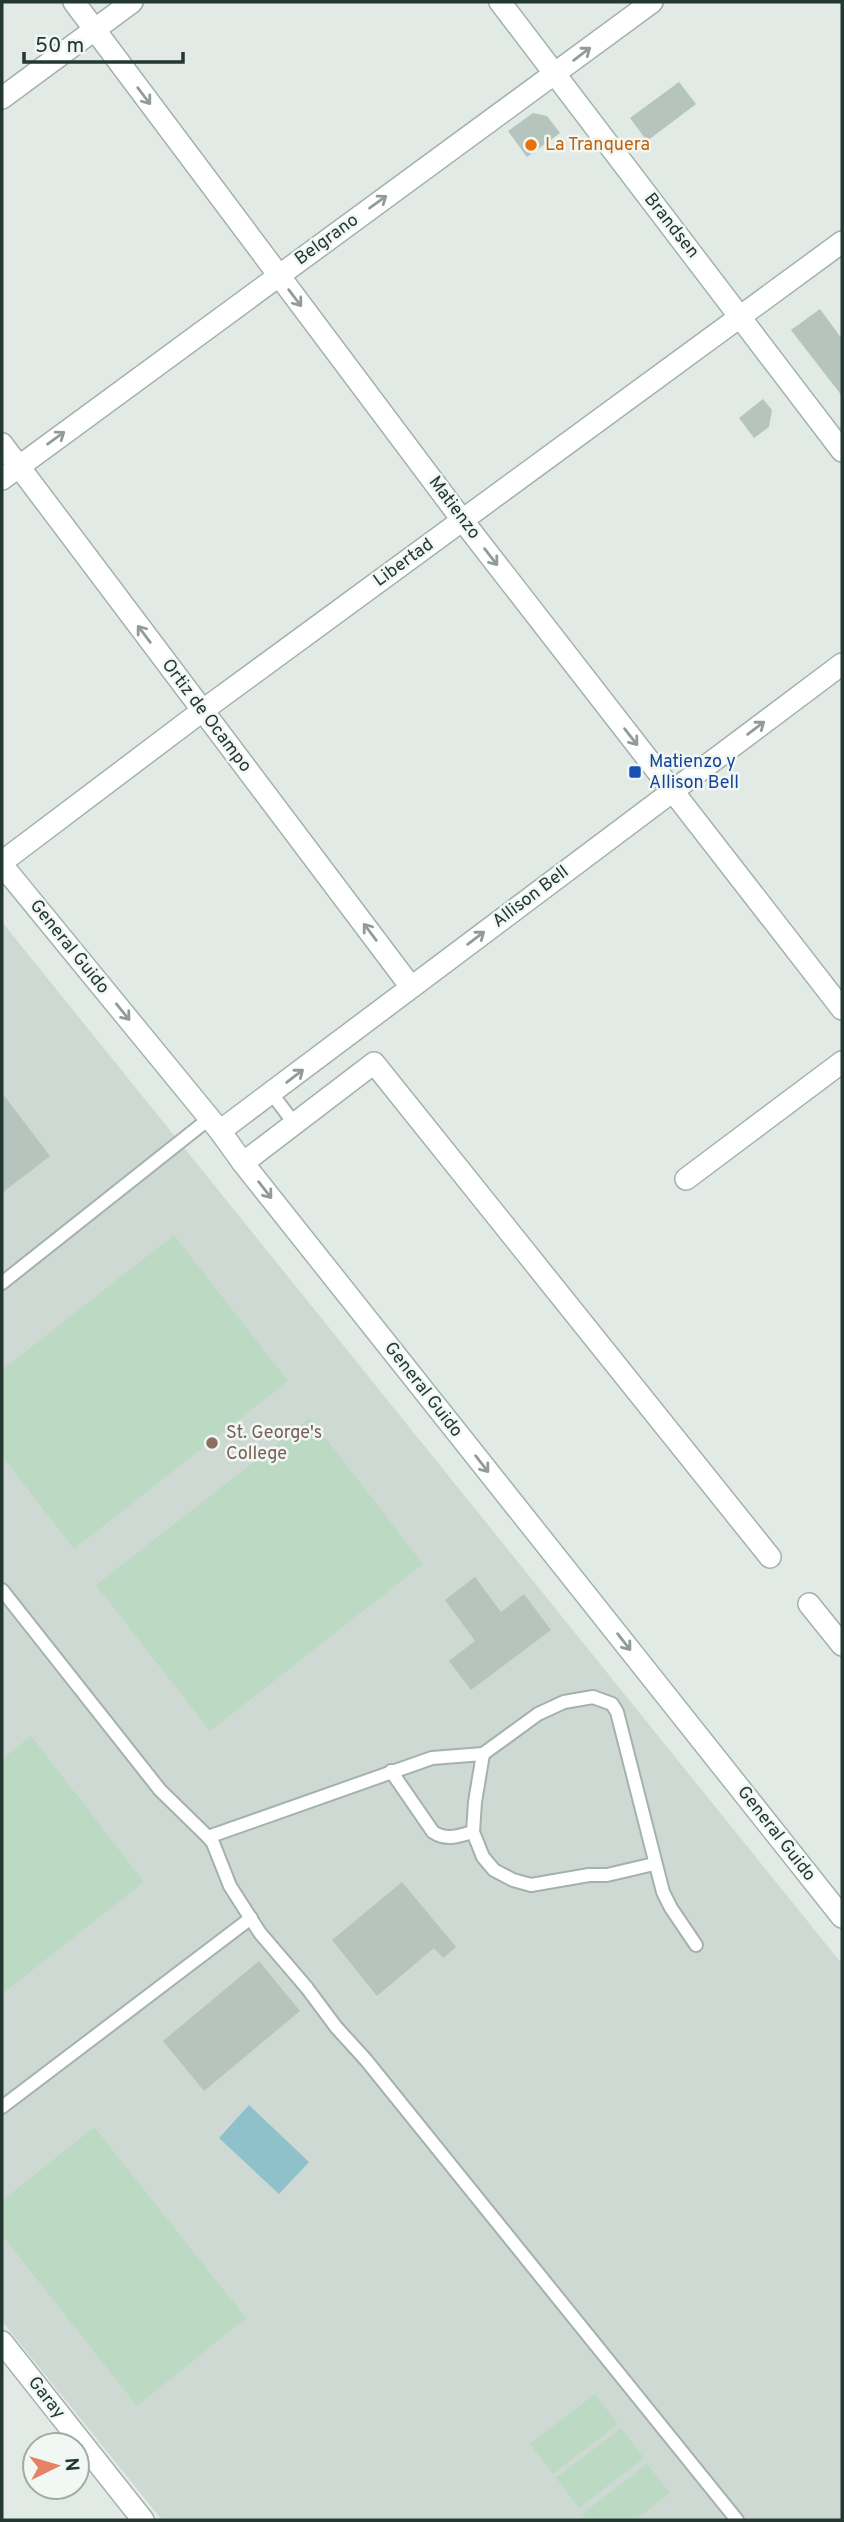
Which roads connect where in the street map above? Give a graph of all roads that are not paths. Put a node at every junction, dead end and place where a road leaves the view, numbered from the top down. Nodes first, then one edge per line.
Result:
1 (74, 2) edge
2 (132, 2) edge
3 (500, 2) edge
4 (652, 2) edge
5 (94, 30) junction
6 (555, 75) junction
7 (2, 98) edge
8 (842, 242) edge
9 (278, 275) junction
10 (740, 316) junction
11 (2, 444) edge
12 (842, 452) edge
13 (10, 472) edge
14 (463, 521) junction
15 (842, 664) edge
16 (202, 711) junction
17 (673, 790) junction
18 (2, 863) edge
19 (411, 987) junction
20 (842, 1009) edge
21 (842, 1062) edge
22 (272, 1094) junction
23 (294, 1123) junction
24 (215, 1125) junction
25 (243, 1163) junction
26 (686, 1179) dead end
27 (2, 1283) edge
28 (769, 1558) dead end
29 (2, 1590) edge
30 (809, 1604) dead end
31 (842, 1645) edge
32 (483, 1754) junction
33 (391, 1771) junction
34 (474, 1832) junction
35 (208, 1837) junction
36 (654, 1864) junction
37 (842, 1917) edge
38 (251, 1918) junction
39 (696, 1945) dead end
40 (2, 2107) edge
41 (2, 2342) edge
42 (143, 2520) edge
43 (737, 2520) edge

1 - 5 street, Matienzo
2 - 5 street
3 - 6 street, Brandsen
6 -> 4 street, Belgrano
5 - 7 street
5 -> 9 street, Matienzo
9 -> 6 street, Belgrano
6 - 10 street, Brandsen
8 - 10 street, Libertad
13 -> 9 street, Belgrano
9 -> 14 street, Matienzo
10 - 12 street, Brandsen
10 - 14 street, Libertad
11 - 13 street, Ortiz de Ocampo
16 -> 13 street, Ortiz de Ocampo
14 - 16 street, Libertad
14 -> 17 street, Matienzo
17 -> 15 street, Allison Bell
16 - 18 street, Libertad
19 -> 16 street, Ortiz de Ocampo
19 -> 17 street, Allison Bell
17 - 20 street, Matienzo
18 -> 24 street, General Guido
22 -> 19 street, Allison Bell
21 - 26 street
22 - 23 lane
22 - 24 street, Allison Bell
23 - 25 street
23 - 28 street
24 - 25 street, General Guido
24 - 27 lane
25 -> 37 street, General Guido
29 - 35 lane
30 - 31 street
32 - 33 lane
32 - 34 lane
32 - 36 lane
33 - 34 lane
33 - 35 lane
34 - 36 lane
35 - 38 lane
36 - 39 lane
38 - 40 lane
38 - 43 lane
41 - 42 street, Garay

